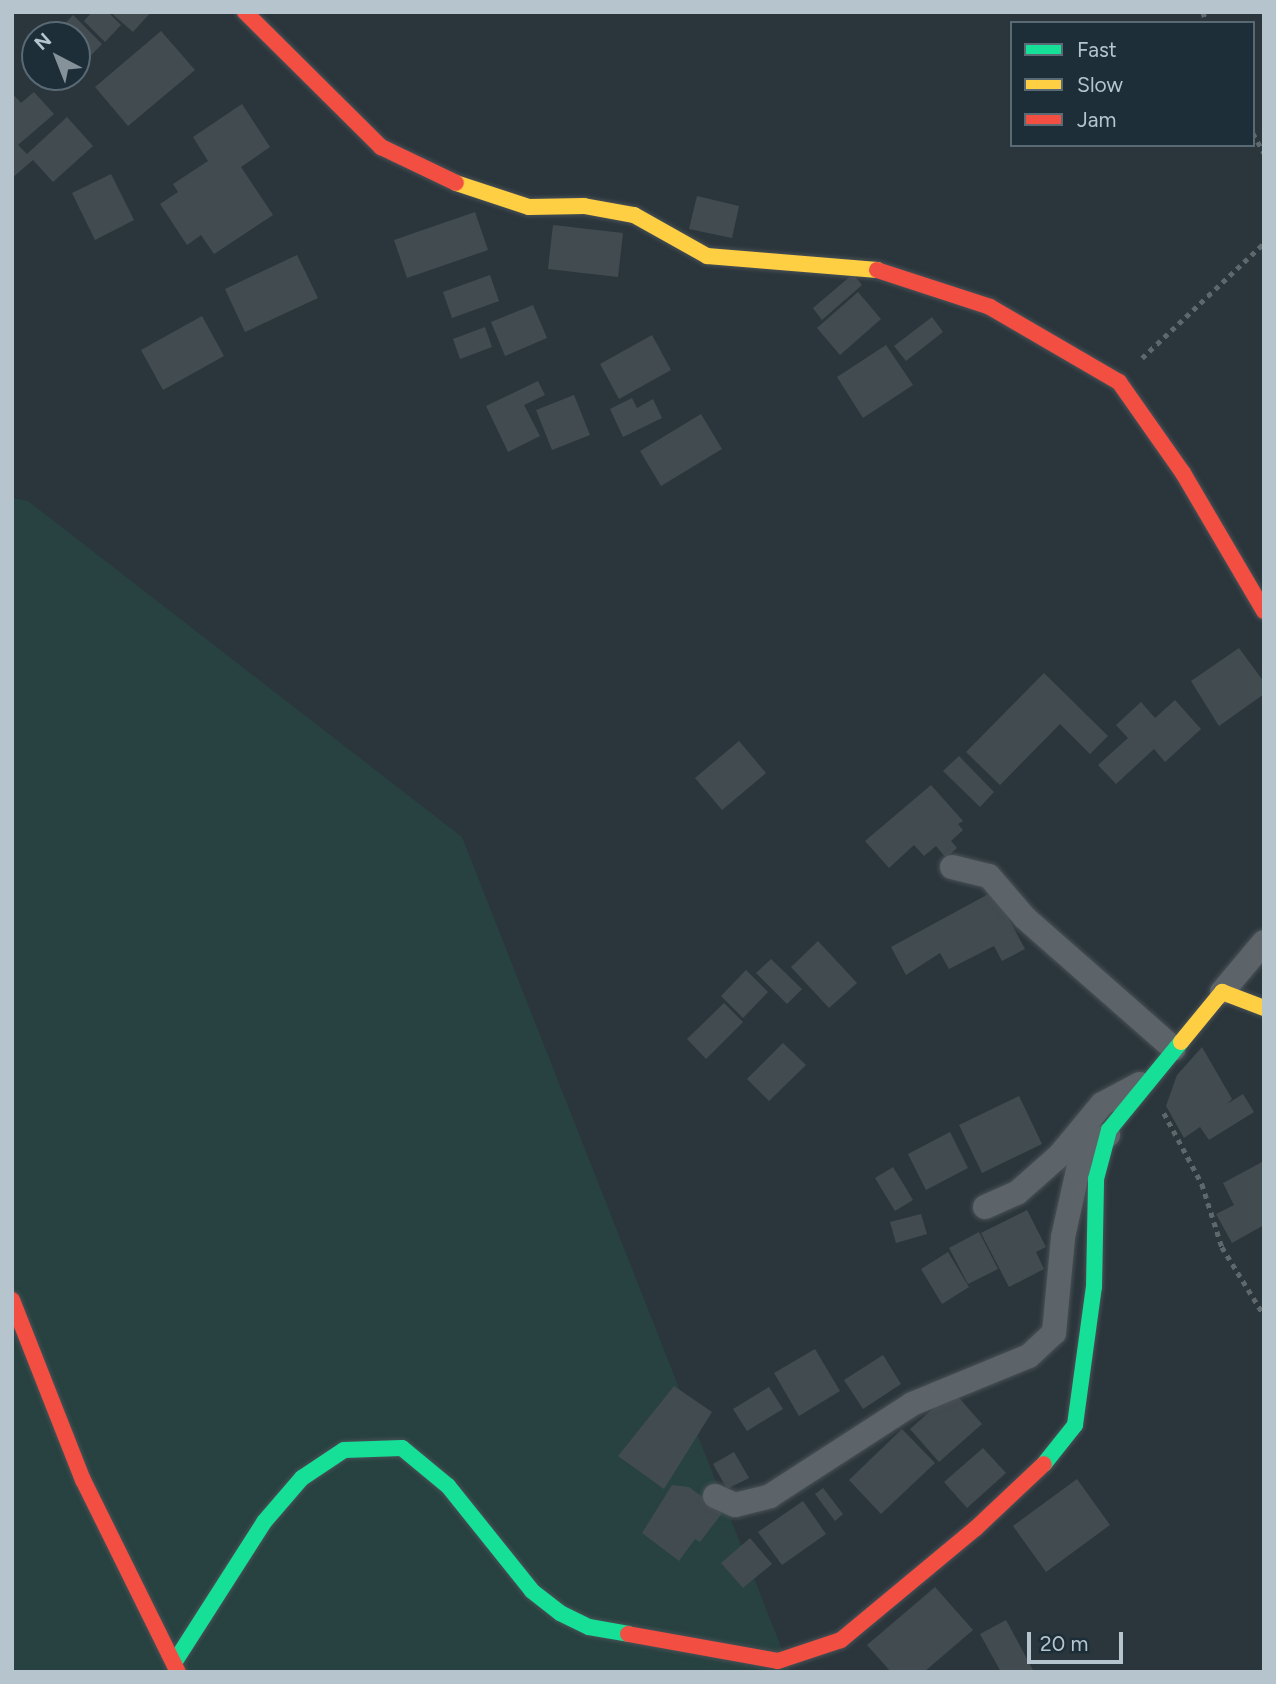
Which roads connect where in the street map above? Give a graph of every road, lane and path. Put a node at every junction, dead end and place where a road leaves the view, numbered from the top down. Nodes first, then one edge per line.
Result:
1 (245, 12) edge
2 (1255, 136) edge
3 (1264, 152) edge
4 (1264, 243) edge
5 (1119, 382) junction
6 (1264, 611) edge
7 (952, 867) dead end
8 (1264, 942) edge
9 (1222, 992) junction
10 (1264, 1009) edge
11 (1174, 1049) junction
12 (1147, 1082) junction
13 (1108, 1135) junction
14 (985, 1207) dead end
15 (12, 1300) edge
16 (1264, 1315) edge
17 (716, 1496) dead end
18 (176, 1668) edge

1 - 5 street
2 - 3 path
4 - 5 path
5 - 6 street
7 - 11 street
8 - 9 street
9 - 10 street
9 - 11 street
11 - 12 street
12 - 13 street
12 - 14 street
12 - 16 path
13 - 17 street
13 - 18 street
15 - 18 street

